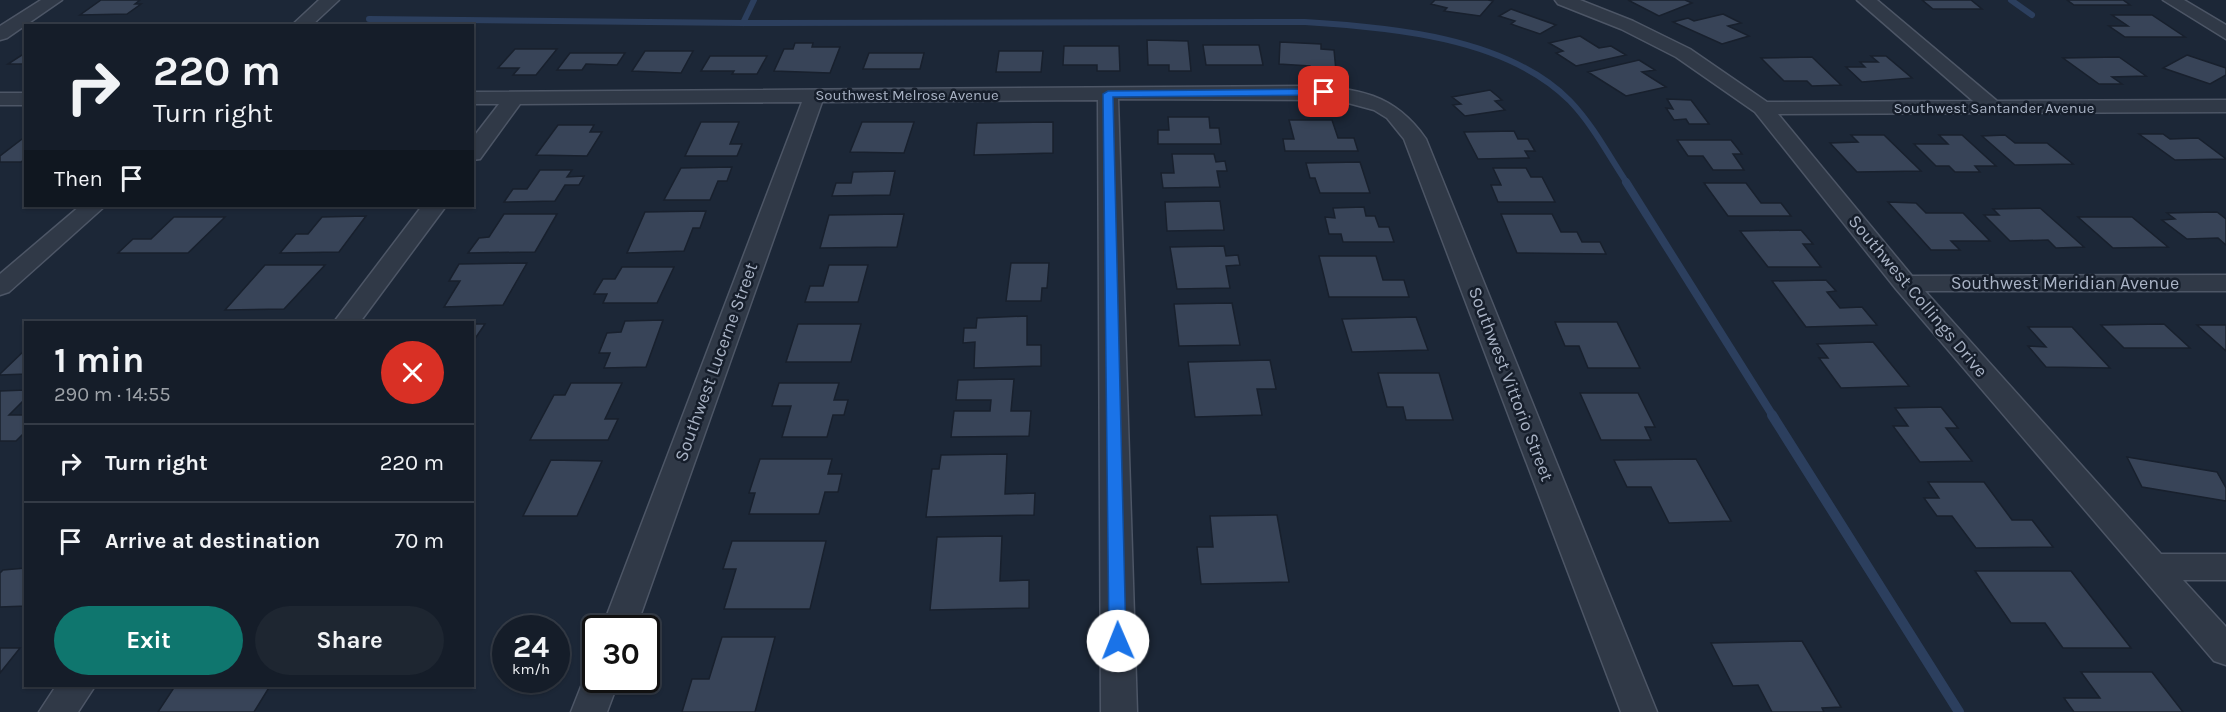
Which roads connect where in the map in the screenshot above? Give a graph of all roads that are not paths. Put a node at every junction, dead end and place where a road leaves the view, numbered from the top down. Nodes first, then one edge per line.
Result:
1 (53, 0) edge
2 (330, 0) edge
3 (1564, 0) edge
4 (1866, 0) edge
5 (2172, 0) edge
6 (302, 24) edge
7 (2226, 33) edge
8 (0, 34) edge
9 (1108, 94) junction
10 (1342, 94) joint
11 (813, 96) junction
12 (474, 98) edge
13 (514, 98) junction
14 (0, 99) edge
15 (24, 99) edge
16 (2226, 106) edge
17 (1762, 108) junction
18 (1993, 108) junction
19 (474, 151) edge
20 (92, 207) edge
21 (433, 207) edge
22 (12, 267) edge
23 (2226, 283) edge
24 (1905, 284) junction
25 (0, 287) edge
26 (348, 321) edge
27 (2155, 567) junction
28 (2226, 567) edge
29 (624, 615) edge
30 (2226, 651) edge
31 (76, 687) edge
32 (596, 693) edge
33 (57, 712) edge
34 (589, 712) edge
35 (1119, 712) edge
36 (1639, 712) edge

1 - 8 street
2 - 6 street
3 - 17 street, Southwest Collings Drive
4 - 18 street
5 - 7 street
9 - 10 street, Southwest Melrose Avenue
9 - 11 street, Southwest Melrose Avenue
9 - 35 street
10 - 36 street, Southwest Vittorio Street
11 - 13 street, Southwest Melrose Avenue
11 - 29 street, Southwest Lucerne Street
12 - 13 street, Southwest Melrose Avenue
13 - 19 street
14 - 15 street
16 - 18 street, Southwest Santander Avenue
17 - 18 street, Southwest Santander Avenue
17 - 24 street, Southwest Collings Drive
20 - 22 street
21 - 26 street
22 - 25 street
23 - 24 street, Southwest Meridian Avenue
24 - 27 street, Southwest Collings Drive
27 - 28 street
27 - 30 street, Southwest Collings Drive
31 - 33 street
32 - 34 street

